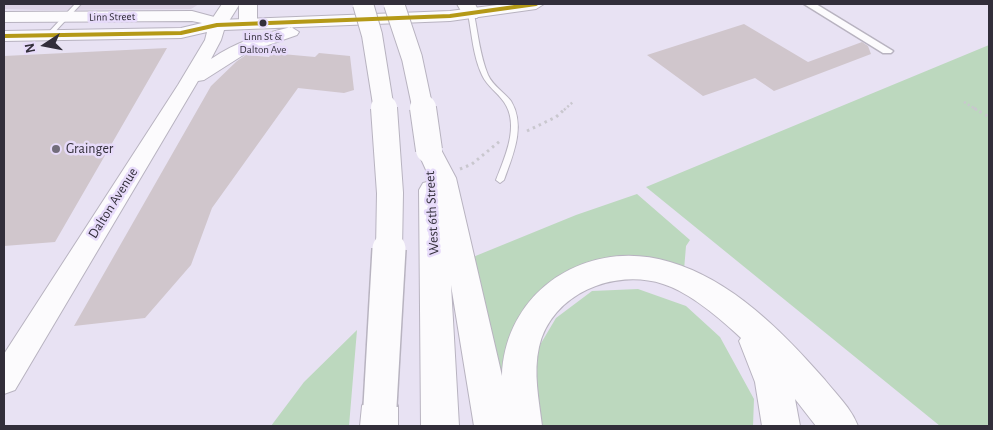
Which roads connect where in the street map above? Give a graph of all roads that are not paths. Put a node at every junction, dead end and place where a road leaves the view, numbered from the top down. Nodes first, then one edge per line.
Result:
1 (78, 4) edge
2 (231, 4) edge
3 (248, 4) edge
4 (362, 4) edge
5 (394, 4) edge
6 (536, 4) edge
7 (808, 4) edge
8 (469, 7) edge
9 (4, 17) edge
10 (66, 18) junction
11 (339, 22) junction
12 (248, 24) junction
13 (218, 25) junction
14 (4, 36) edge
15 (48, 36) junction
16 (887, 51) dead end
17 (187, 85) junction
18 (429, 150) junction
19 (500, 180) dead end
20 (749, 326) junction
21 (4, 380) edge
22 (380, 416) edge
23 (440, 426) edge
24 (493, 426) edge
25 (523, 426) edge
26 (781, 426) edge
27 (839, 426) edge

1 - 10 lane
2 - 13 highway
3 - 12 highway
4 - 22 highway, bridge
5 - 18 highway, West 6th Street, bridge
6 - 8 main road, Linn Street
7 - 16 street
8 - 11 main road, Linn Street
8 - 19 lane
9 - 10 main road, Linn Street
10 - 13 main road, Linn Street
10 - 15 lane
11 - 12 main road, Linn Street
11 - 17 main road
12 - 13 main road, Linn Street
13 - 15 main road, Linn Street
13 - 17 main road, Dalton Avenue
14 - 15 main road, Linn Street
17 - 21 main road, Dalton Avenue
18 - 23 highway, West 6th Street
18 - 24 highway
20 - 25 highway
20 - 26 highway
20 - 27 highway

